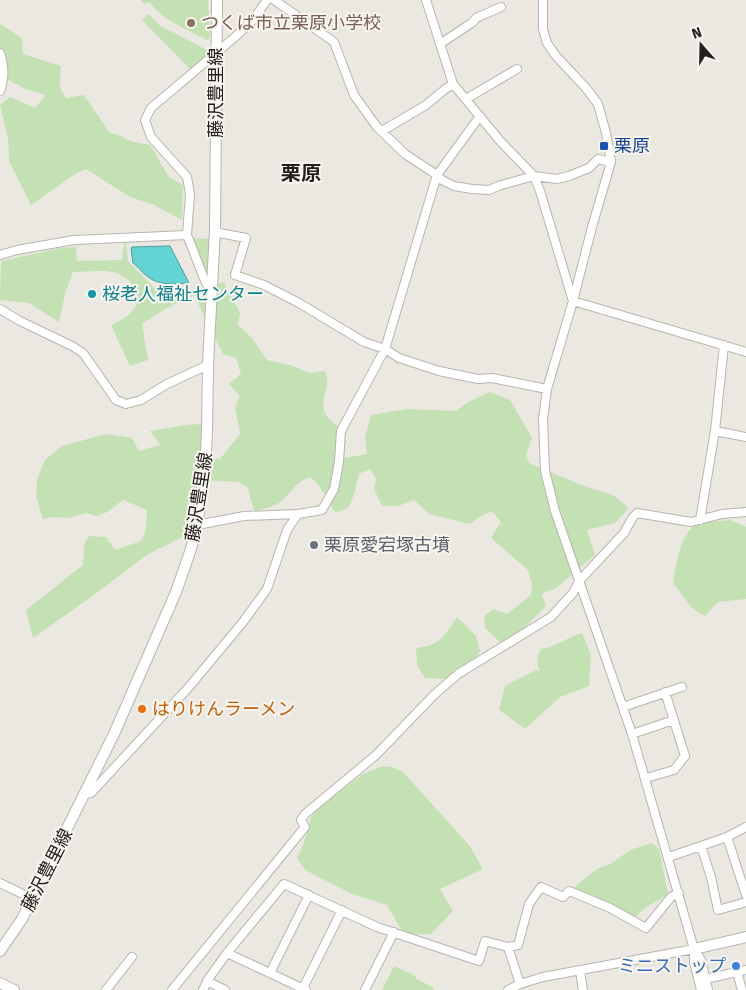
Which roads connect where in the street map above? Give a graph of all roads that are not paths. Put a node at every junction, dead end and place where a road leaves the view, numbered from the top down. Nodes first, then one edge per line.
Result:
1 (217, 0) edge
2 (267, 0) edge
3 (274, 0) edge
4 (424, 0) edge
5 (543, 0) edge
6 (501, 6) dead end
7 (440, 44) junction
8 (0, 53) edge
9 (216, 54) junction
10 (517, 69) dead end
11 (453, 84) junction
12 (0, 91) edge
13 (466, 99) junction
14 (480, 116) junction
15 (382, 131) junction
16 (611, 162) junction
17 (437, 175) junction
18 (534, 176) junction
19 (215, 229) junction
20 (187, 235) junction
21 (0, 255) edge
22 (212, 293) junction
23 (573, 301) junction
24 (0, 309) edge
25 (724, 345) junction
26 (385, 349) junction
27 (746, 352) edge
28 (208, 365) junction
29 (547, 389) junction
30 (716, 431) junction
31 (746, 437) edge
32 (746, 512) edge
33 (298, 514) junction
34 (700, 520) junction
35 (197, 525) junction
36 (580, 580) junction
37 (682, 687) dead end
38 (665, 692) junction
39 (623, 707) junction
40 (674, 720) junction
41 (632, 734) junction
42 (646, 778) junction
43 (85, 794) junction
44 (746, 827) edge
45 (727, 837) junction
46 (701, 846) junction
47 (669, 857) junction
48 (0, 883) edge
49 (679, 893) junction
50 (310, 895) junction
51 (746, 895) edge
52 (33, 898) junction
53 (746, 902) edge
54 (342, 910) junction
55 (394, 932) junction
56 (746, 937) edge
57 (508, 947) junction
58 (694, 949) junction
59 (0, 951) edge
60 (227, 953) junction
61 (132, 958) dead end
62 (746, 970) edge
63 (580, 971) junction
64 (737, 972) junction
65 (270, 973) junction
66 (710, 978) dead end
67 (207, 982) junction
68 (0, 983) edge
69 (520, 984) junction
70 (14, 990) edge
71 (106, 990) edge
72 (172, 990) edge
73 (203, 990) edge
74 (225, 990) edge
75 (304, 990) edge
76 (365, 990) edge
77 (508, 990) edge
78 (583, 990) edge
79 (701, 990) edge
80 (708, 990) edge
81 (742, 990) edge

1 - 9 main road, 藤沢豊里線
2 - 9 street
3 - 15 street
4 - 7 street
5 - 16 street
6 - 7 street
7 - 11 street
8 - 12 street
9 - 19 main road, 藤沢豊里線
9 - 20 street
10 - 13 street
11 - 13 street
11 - 15 street
13 - 14 street
14 - 17 street
14 - 18 street
15 - 17 street
16 - 18 street
16 - 23 street
17 - 18 street
17 - 26 street
18 - 23 street
19 - 22 main road, 藤沢豊里線
19 - 26 street
20 - 21 street
20 - 22 street
22 - 28 main road, 藤沢豊里線
23 - 25 street
23 - 29 street
24 - 28 street
25 - 27 street
25 - 30 street
26 - 29 street
26 - 33 street
28 - 35 main road, 藤沢豊里線
29 - 36 street
30 - 31 street
30 - 34 street
32 - 34 street
33 - 35 street
33 - 43 street
34 - 36 street
35 - 43 main road, 藤沢豊里線
36 - 39 street
36 - 72 street
37 - 38 street
38 - 39 street
38 - 40 street
39 - 41 street
40 - 41 street
40 - 42 street
41 - 42 street
42 - 47 street
43 - 52 main road, 藤沢豊里線
44 - 45 street
45 - 46 street
45 - 51 street
46 - 47 street
46 - 53 street
47 - 49 street
48 - 52 street
49 - 57 street
49 - 58 street
50 - 54 street
50 - 60 street
50 - 65 street
52 - 59 main road, 藤沢豊里線
54 - 55 street
54 - 75 street
55 - 57 street
55 - 76 street
56 - 58 main road
57 - 69 street
58 - 63 street
58 - 79 street
58 - 80 street
60 - 65 street
60 - 67 street
61 - 71 street
62 - 64 street
63 - 69 street
63 - 78 street
64 - 66 street
64 - 81 street
65 - 75 street
67 - 73 street
67 - 74 street
68 - 70 main road
69 - 77 street

